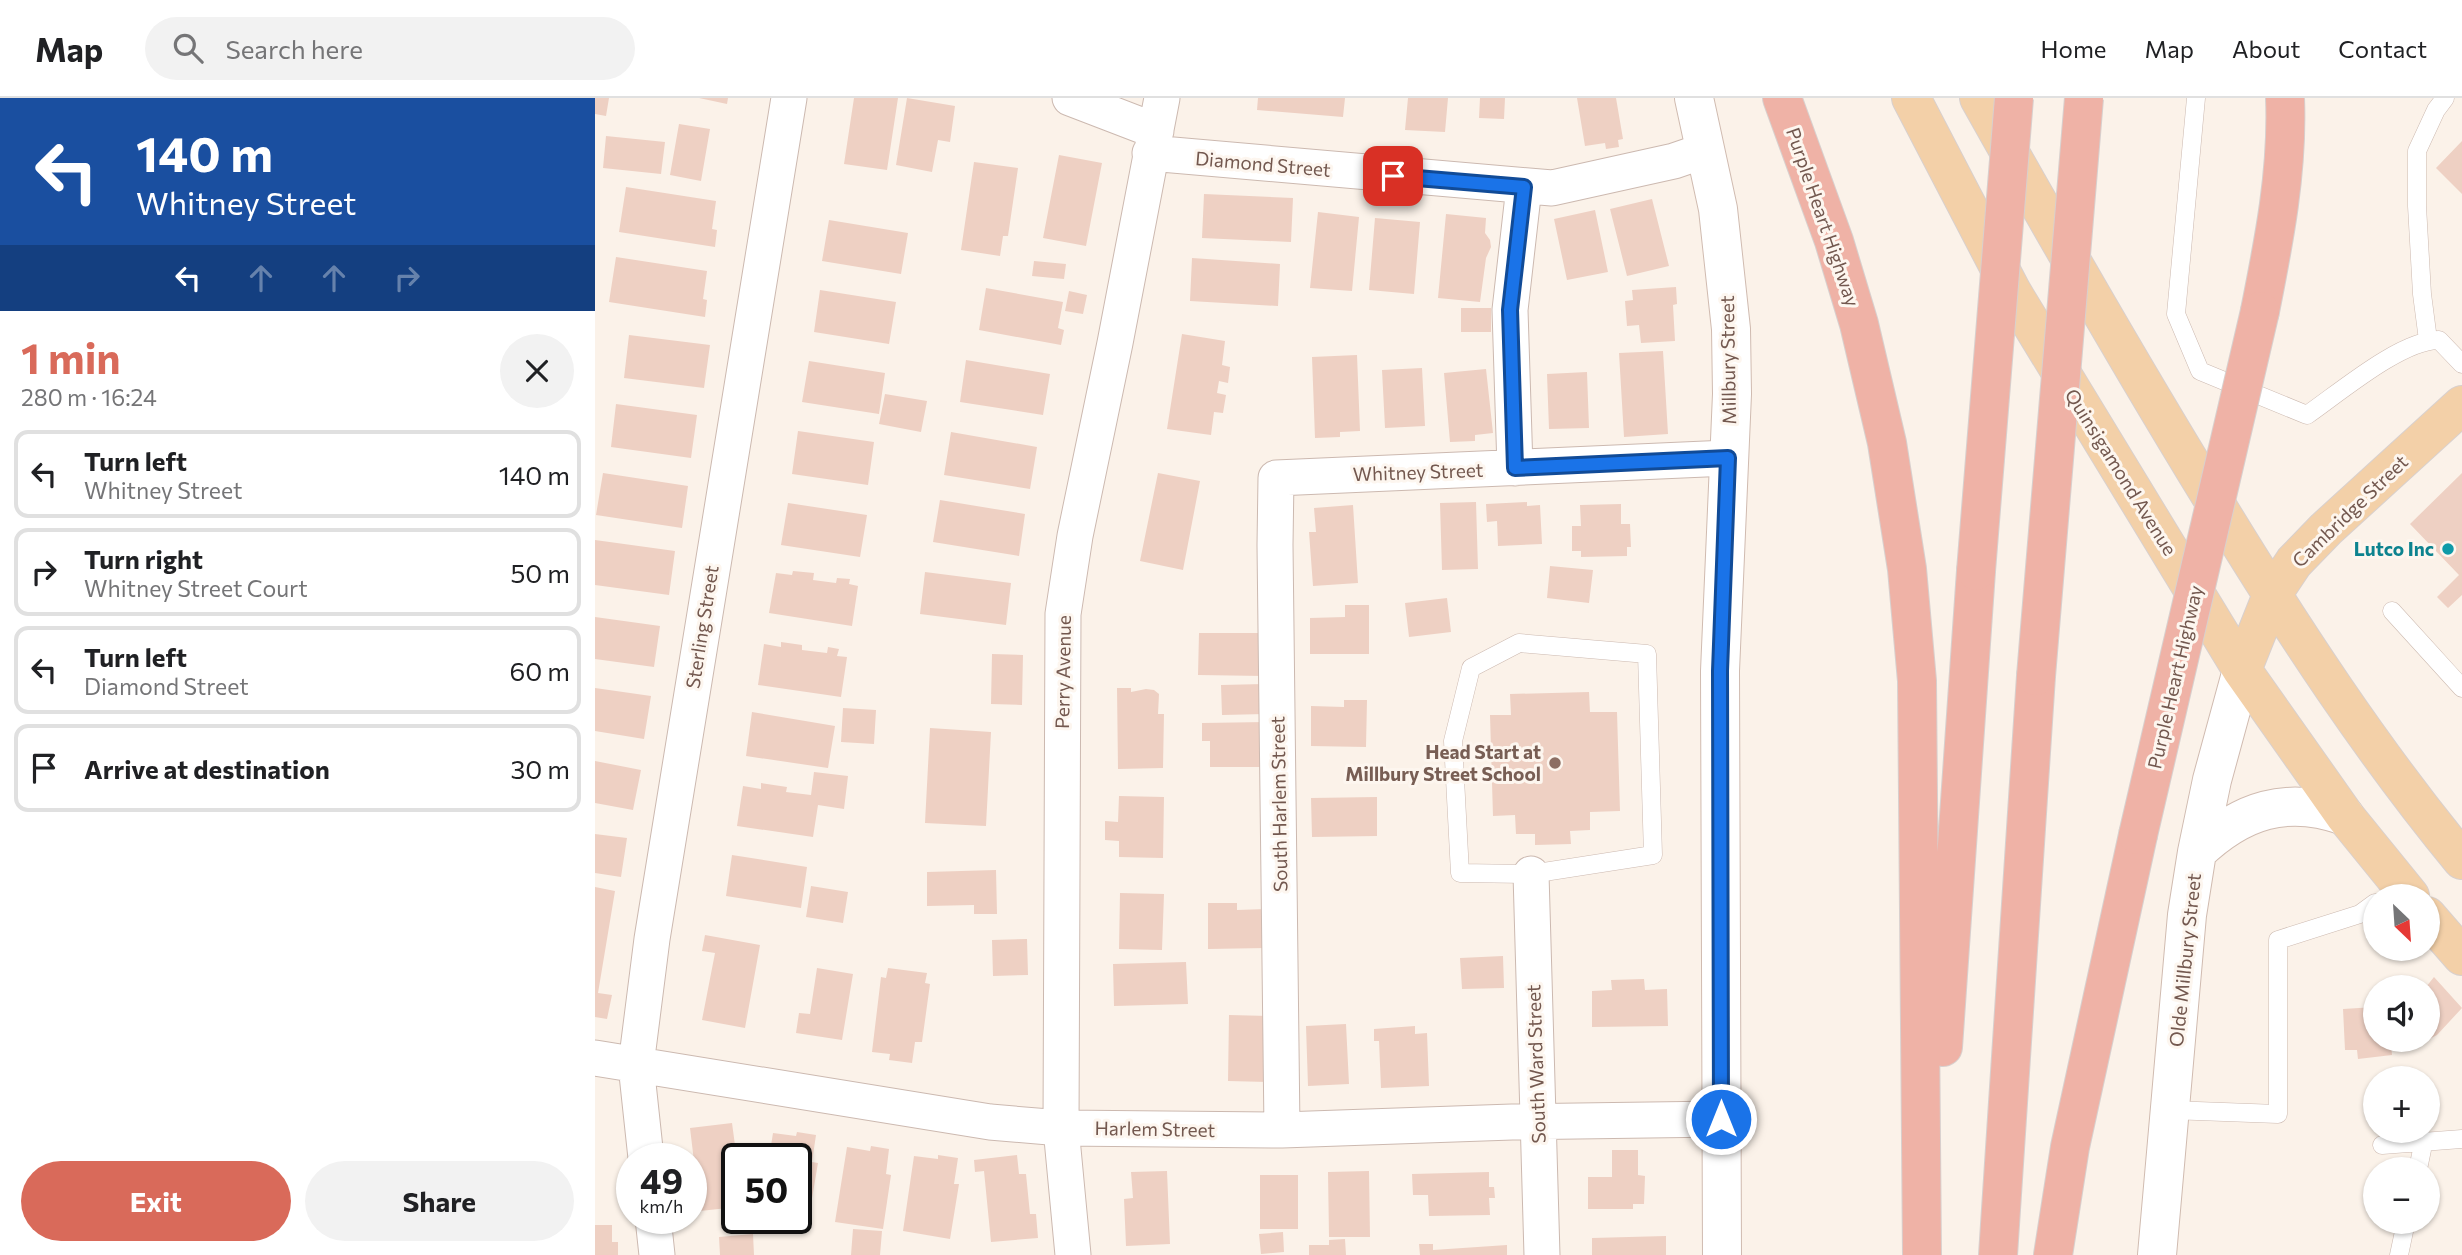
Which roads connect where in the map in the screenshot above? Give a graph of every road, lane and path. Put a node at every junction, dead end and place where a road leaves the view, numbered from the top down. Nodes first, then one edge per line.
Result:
1 (789, 98) edge
2 (1070, 98) edge
3 (1694, 98) edge
4 (1782, 98) edge
5 (1911, 98) edge
6 (1979, 98) edge
7 (2014, 98) edge
8 (2084, 98) edge
9 (2196, 98) edge
10 (2285, 98) edge
11 (2445, 98) edge
12 (1156, 127) edge
13 (1706, 150) junction
14 (1524, 187) junction
15 (2428, 340) junction
16 (2462, 365) edge
17 (2462, 405) edge
18 (1728, 458) junction
19 (1515, 468) junction
20 (1276, 478) joint
21 (2271, 595) junction
22 (2392, 611) dead end
23 (2242, 670) junction
24 (2462, 688) edge
25 (2345, 816) junction
26 (2197, 852) junction
27 (2462, 860) edge
28 (1531, 874) junction
29 (2385, 884) edge
30 (2363, 912) edge
31 (2440, 931) edge
32 (2462, 956) edge
33 (595, 1058) edge
34 (636, 1065) junction
35 (2170, 1110) junction
36 (1721, 1119) junction
37 (1538, 1122) junction
38 (1062, 1128) junction
39 (1282, 1130) junction
40 (2462, 1139) edge
41 (2440, 1140) edge
42 (644, 1143) edge
43 (2399, 1143) edge
44 (2382, 1145) dead end
45 (655, 1234) edge
46 (2403, 1234) edge
47 (657, 1255) edge
48 (1073, 1255) edge
49 (1542, 1255) edge
50 (1722, 1255) edge
51 (1922, 1255) edge
52 (1929, 1255) edge
53 (1998, 1255) edge
54 (2053, 1255) edge
55 (2157, 1255) edge
56 (2399, 1255) edge

1 - 34 street, Sterling Street
2 - 12 street, Diamond Street
3 - 13 main road, Millbury Street
4 - 51 highway, Purple Heart Highway
5 - 23 main road, Quinsigamond Avenue
6 - 21 main road
7 - 52 highway, bridge
8 - 53 highway, bridge
9 - 15 lane
10 - 54 highway, Purple Heart Highway, bridge
11 - 15 lane
12 - 14 street, Diamond Street
12 - 38 street, Perry Avenue
13 - 14 street, Diamond Street
13 - 18 main road, Millbury Street
14 - 19 street
15 - 16 lane
17 - 21 main road, Cambridge Street
18 - 19 street, Whitney Street
18 - 36 main road, Millbury Street
19 - 20 street, Whitney Street
20 - 39 street, South Harlem Street
21 - 23 main road, Cambridge Street
21 - 27 main road
22 - 24 lane
23 - 25 main road, Quinsigamond Avenue
23 - 26 main road, Olde Millbury Street
25 - 26 main road
25 - 29 main road, Quinsigamond Avenue
26 - 35 main road, Olde Millbury Street
28 - 28 lane
28 - 37 street, South Ward Street
30 - 35 lane
31 - 32 main road
33 - 34 street, Harlem Street
34 - 38 street, Harlem Street
34 - 42 street, Sterling Street
35 - 55 main road, Olde Millbury Street
36 - 37 street, Harlem Street
36 - 50 main road, Millbury Street
37 - 39 street, Harlem Street
37 - 49 street, South Ward Street
38 - 39 street, Harlem Street
38 - 48 street, Perry Avenue
40 - 41 lane
43 - 44 lane
45 - 47 street
46 - 56 lane

